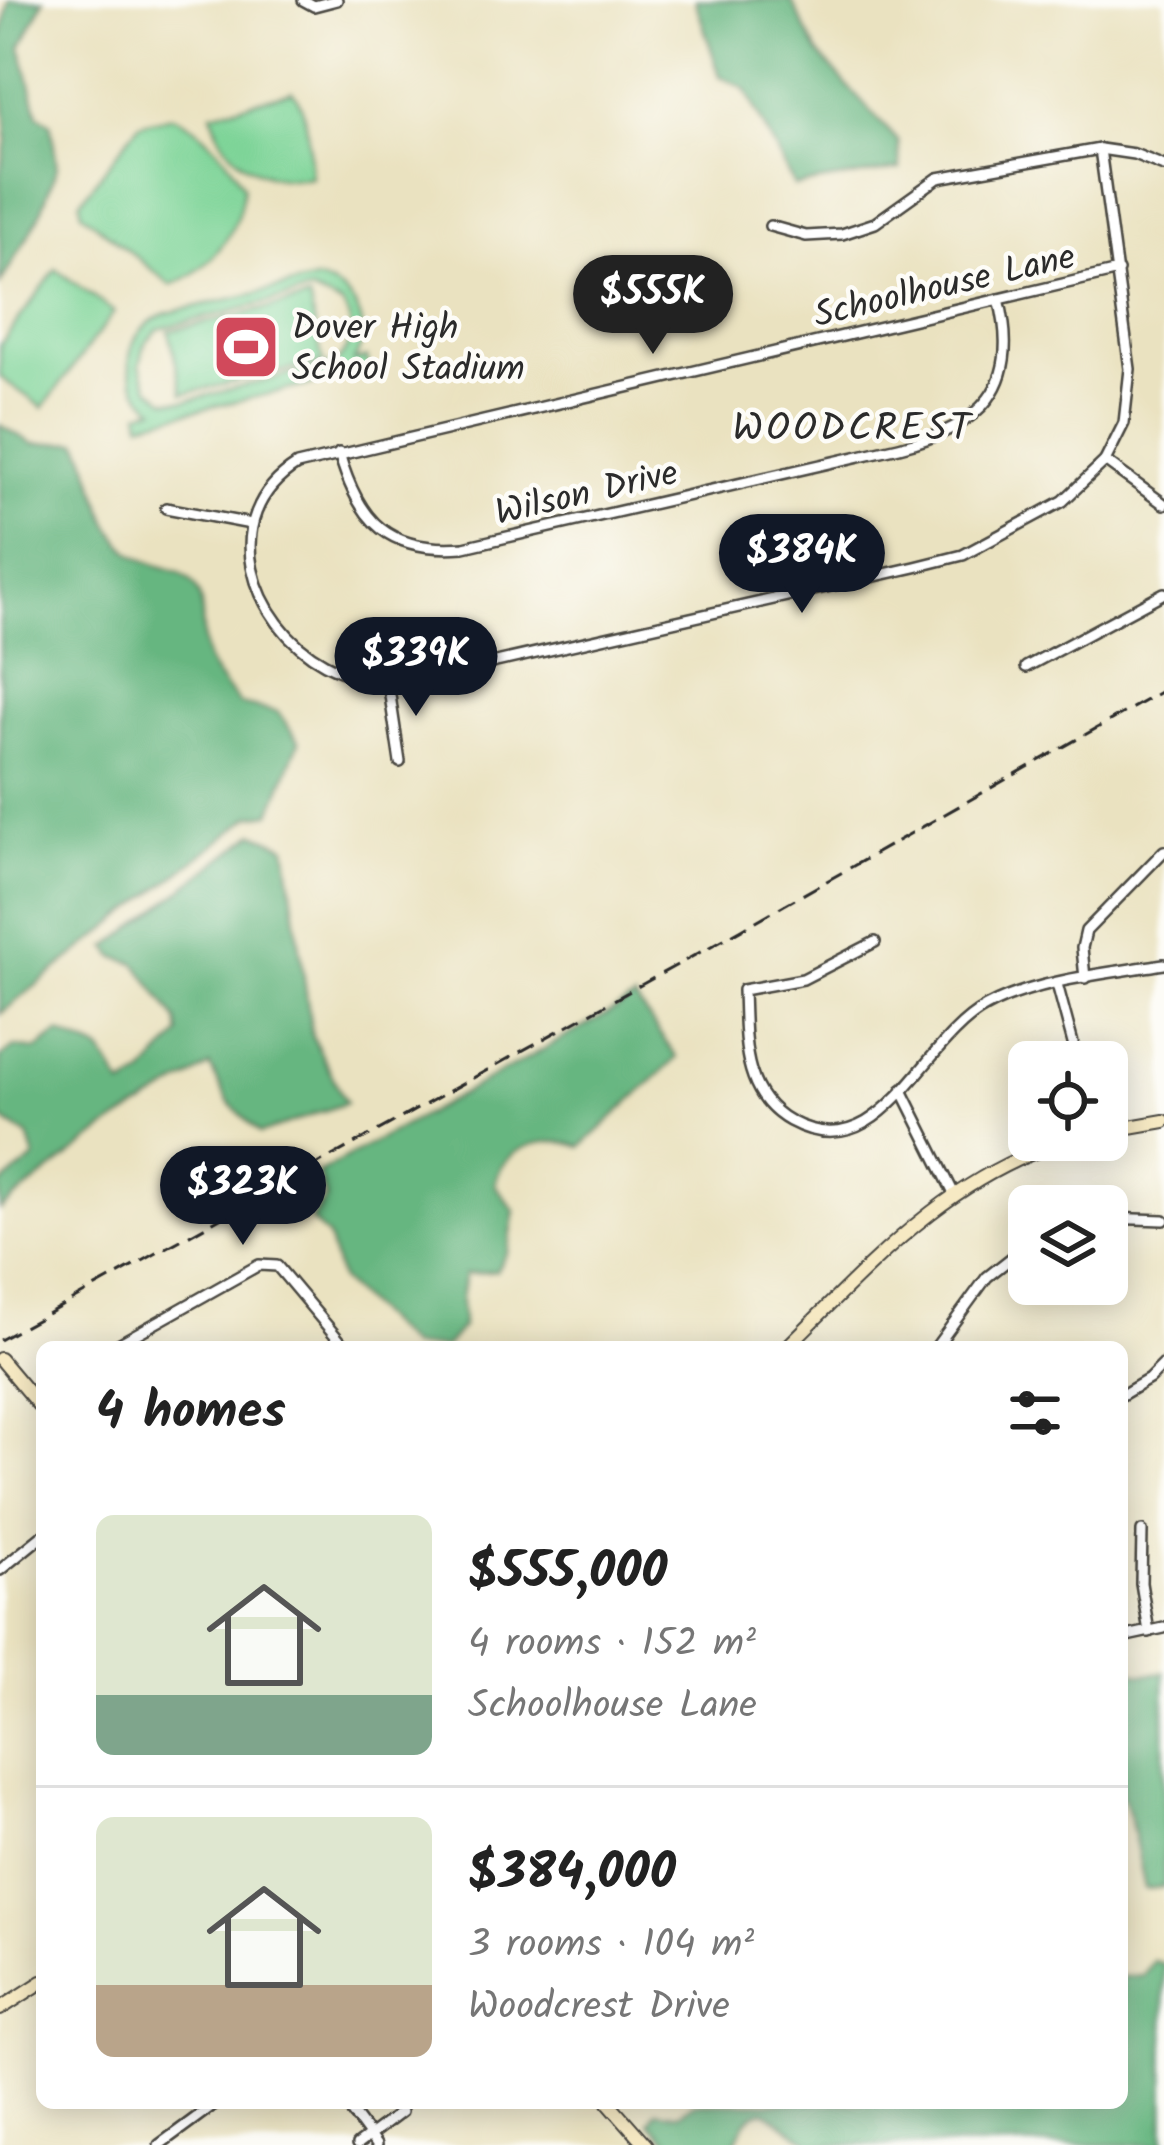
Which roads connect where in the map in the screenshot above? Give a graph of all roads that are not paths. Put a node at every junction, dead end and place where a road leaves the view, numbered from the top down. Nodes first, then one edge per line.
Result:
1 (303, 0) edge
2 (337, 0) edge
3 (1100, 149) junction
4 (1164, 166) edge
5 (770, 226) dead end
6 (1118, 271) junction
7 (999, 299) junction
8 (339, 453) junction
9 (1105, 461) junction
10 (1164, 505) edge
11 (166, 508) dead end
12 (251, 524) junction
13 (1164, 592) edge
14 (1026, 667) dead end
15 (388, 682) junction
16 (400, 762) dead end
17 (1164, 851) edge
18 (875, 942) dead end
19 (1164, 964) edge
20 (1085, 978) junction
21 (1057, 984) junction
22 (1072, 1041) edge
23 (902, 1090) junction
24 (1164, 1121) edge
25 (1128, 1127) edge
26 (1014, 1161) edge
27 (955, 1196) junction
28 (1128, 1219) edge
29 (1164, 1220) edge
30 (1008, 1260) edge
31 (124, 1341) edge
32 (340, 1341) edge
33 (793, 1341) edge
34 (940, 1341) edge
35 (0, 1359) edge
36 (1164, 1364) edge
37 (1128, 1388) edge
38 (36, 1402) edge
39 (1142, 1531) dead end
40 (36, 1541) edge
41 (0, 1570) edge
42 (1164, 1628) edge
43 (1149, 1632) junction
44 (1128, 1636) edge
45 (36, 1986) edge
46 (0, 2009) edge
47 (208, 2109) edge
48 (349, 2109) edge
49 (614, 2109) edge
50 (401, 2112) dead end
51 (372, 2140) edge
52 (158, 2145) edge
53 (356, 2145) edge
54 (646, 2145) edge

1 - 2 street
3 - 4 street
3 - 5 street
3 - 6 street
6 - 7 street, Schoolhouse Lane
6 - 9 street
7 - 8 street, Schoolhouse Lane
7 - 8 street, Wilson Drive
8 - 12 street, Schoolhouse Lane
9 - 10 street
9 - 15 street
11 - 12 street
12 - 15 street
13 - 14 street
15 - 16 street
17 - 20 street
18 - 23 street
19 - 20 street
20 - 21 street
21 - 22 street
21 - 23 street
23 - 27 street
24 - 25 main road
26 - 27 main road
27 - 33 main road
28 - 29 street
30 - 34 street
31 - 32 street
35 - 38 main road
36 - 37 street
39 - 43 street
40 - 41 street
42 - 43 street
43 - 44 street
45 - 46 main road
47 - 52 street
48 - 51 street
49 - 54 main road
50 - 51 street
51 - 53 street

